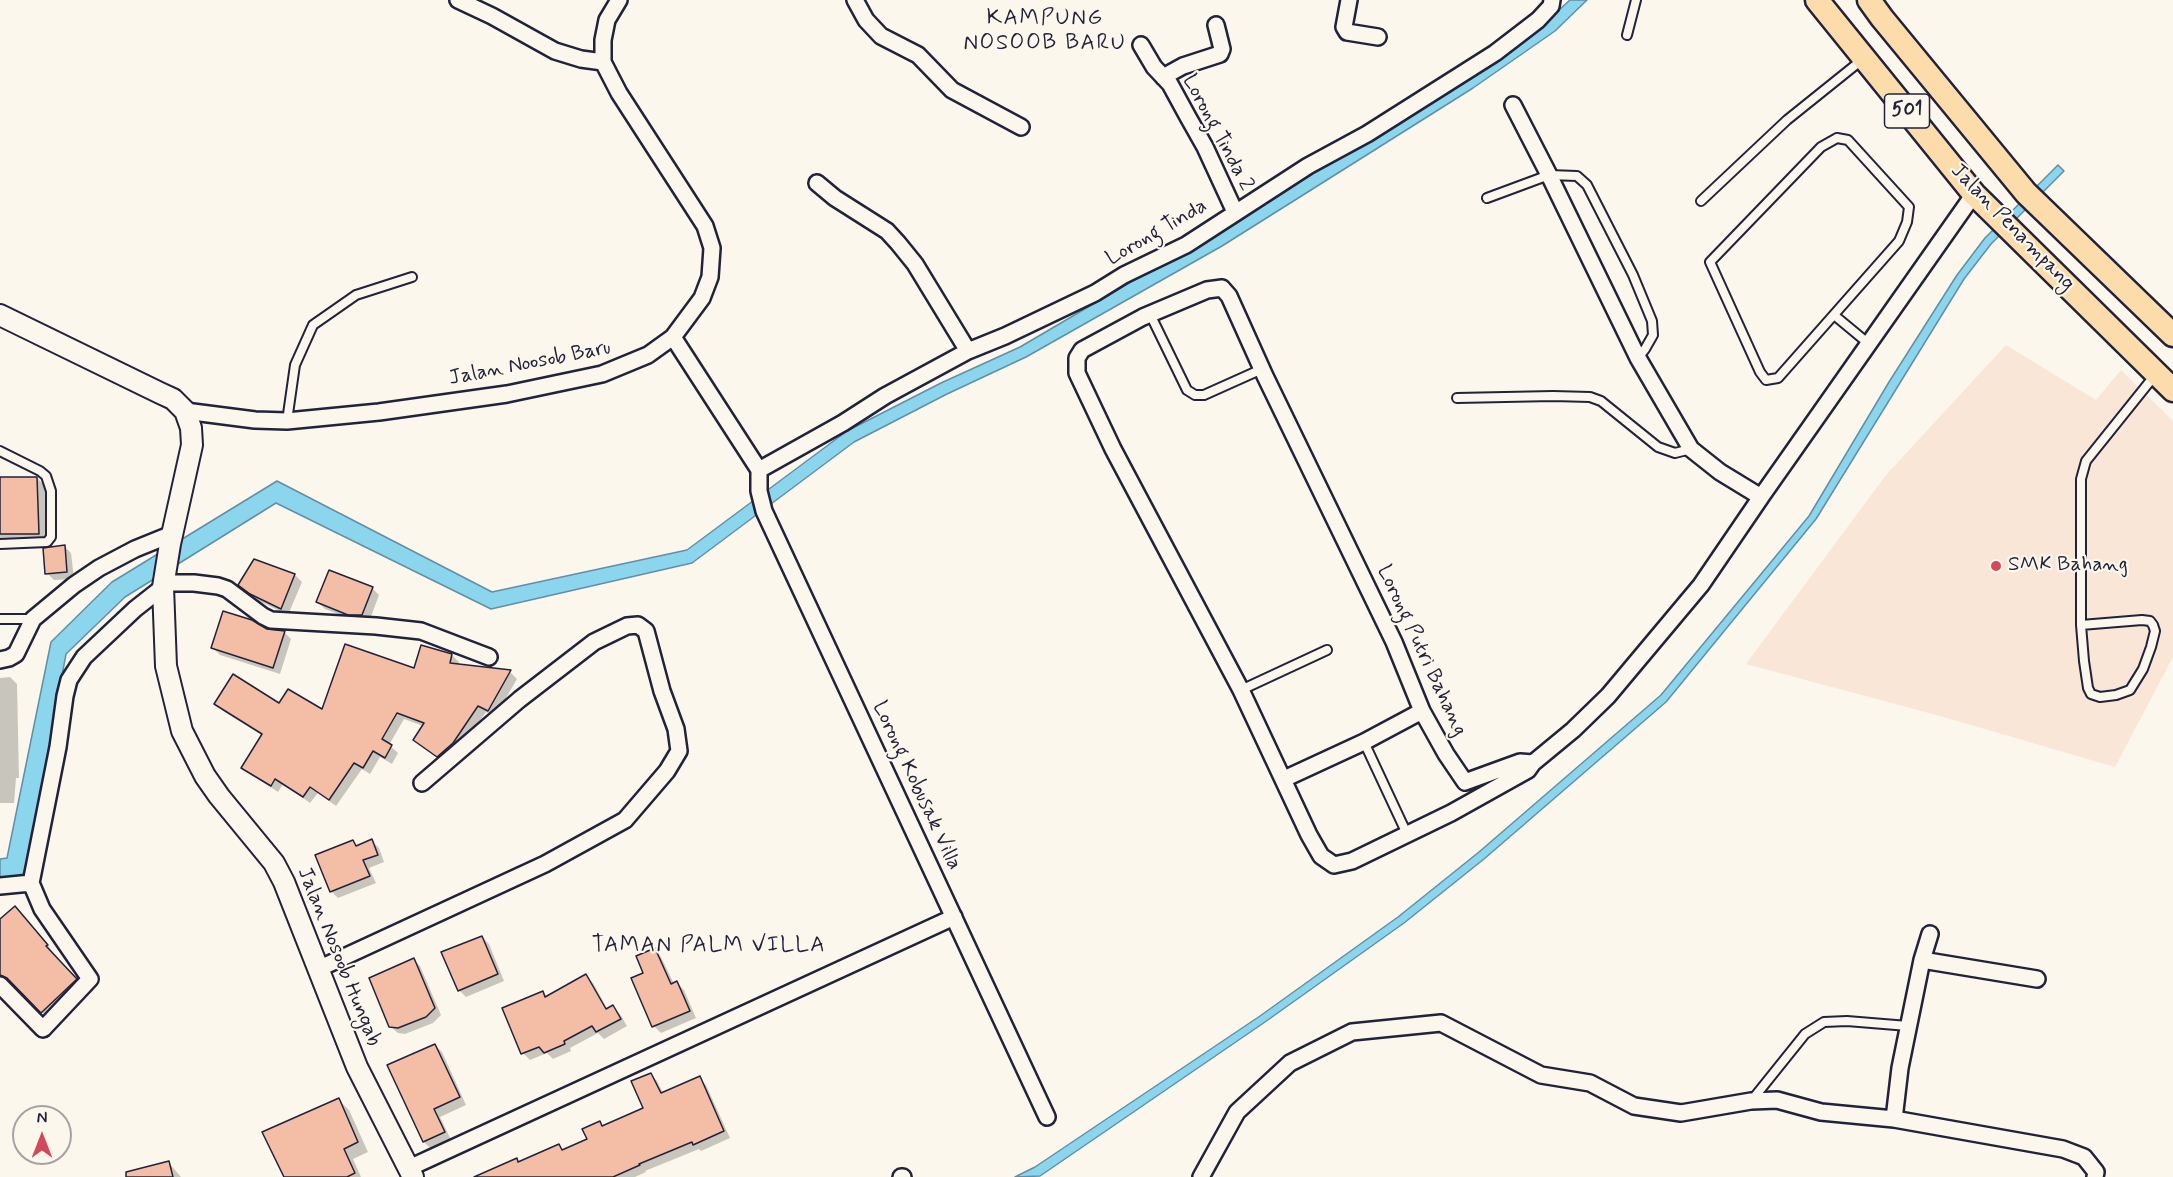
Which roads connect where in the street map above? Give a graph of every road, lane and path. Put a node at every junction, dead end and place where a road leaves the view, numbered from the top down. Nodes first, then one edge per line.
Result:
1 (458, 0) edge
2 (620, 0) edge
3 (855, 0) edge
4 (1348, 0) edge
5 (1552, 0) edge
6 (1636, 0) edge
7 (1817, 0) edge
8 (1869, 0) edge
9 (1216, 25) dead end
10 (1627, 35) dead end
11 (1378, 37) dead end
12 (1141, 45) dead end
13 (1864, 58) junction
14 (603, 62) junction
15 (1163, 77) junction
16 (1513, 105) dead end
17 (1021, 127) dead end
18 (1549, 175) junction
19 (817, 183) dead end
20 (1974, 194) junction
21 (1487, 198) dead end
22 (1701, 201) dead end
23 (1235, 212) junction
24 (412, 277) dead end
25 (1150, 314) junction
26 (0, 315) edge
27 (1834, 315) junction
28 (2173, 335) edge
29 (673, 337) junction
30 (1869, 345) junction
31 (968, 351) junction
32 (1638, 358) junction
33 (1262, 369) junction
34 (2156, 374) junction
35 (2173, 390) edge
36 (1457, 398) dead end
37 (185, 411) junction
38 (287, 422) junction
39 (1692, 449) junction
40 (0, 451) edge
41 (759, 470) junction
42 (1761, 497) junction
43 (171, 539) junction
44 (0, 543) edge
45 (164, 583) junction
46 (0, 619) edge
47 (33, 619) junction
48 (2081, 625) junction
49 (1327, 650) dead end
50 (489, 657) dead end
51 (0, 660) edge
52 (1241, 690) junction
53 (1422, 711) junction
54 (1364, 742) junction
55 (1533, 762) junction
56 (1284, 779) junction
57 (1465, 782) junction
58 (422, 783) dead end
59 (1476, 799) junction
60 (1407, 834) junction
61 (31, 883) junction
62 (0, 886) edge
63 (954, 917) junction
64 (1930, 934) dead end
65 (1922, 960) junction
66 (318, 969) junction
67 (2037, 979) dead end
68 (0, 985) edge
69 (1908, 1026) junction
70 (1751, 1101) junction
71 (1047, 1117) dead end
72 (1894, 1119) junction
73 (411, 1173) edge
74 (1202, 1177) edge
75 (2095, 1177) edge

1 - 14 street
2 - 14 street
3 - 17 street
4 - 11 street
5 - 23 street, Lorong Tinda
6 - 10 lane
7 - 13 main road, Jalan Penampang / 501
8 - 28 main road, Jalan Penampang / 501
9 - 15 street
12 - 15 street, Lorong Tinda 2
13 - 20 main road, Jalan Penampang / 501
13 - 22 lane
14 - 29 street, Jalan Noosob Baru
15 - 23 street, Lorong Tinda 2
16 - 18 street
18 - 21 lane
18 - 32 street
18 - 32 lane
19 - 31 street
20 - 30 street, Lorong Putri Bahang
20 - 34 main road, Jalan Penampang / 501
23 - 31 street, Lorong Tinda
24 - 38 lane
25 - 33 lane
25 - 33 street, Lorong Putri Bahang
25 - 52 street, Lorong Putri Bahang
26 - 37 main road
27 - 27 lane
27 - 30 lane
29 - 38 street, Jalan Noosob Baru
29 - 41 street
30 - 42 street, Lorong Putri Bahang
31 - 41 street, Lorong Tinda
32 - 39 street
33 - 53 street, Lorong Putri Bahang
34 - 35 main road, Jalan Penampang / 501
34 - 48 lane
36 - 39 lane
37 - 38 street, Jalan Noosob Baru
37 - 43 main road, Jalan Nosoob Hungab
39 - 42 street
40 - 44 lane
41 - 63 street, Lorong Kobusak Villa
42 - 55 street, Lorong Putri Bahang
43 - 45 main road, Jalan Nosoob Hungab
43 - 47 street
45 - 50 street
45 - 61 street
45 - 66 main road, Jalan Nosoob Hungab
46 - 47 lane
47 - 51 street
48 - 48 lane
49 - 52 lane
52 - 56 street, Lorong Putri Bahang
53 - 54 street
53 - 57 street, Lorong Putri Bahang
54 - 56 street
54 - 60 lane
55 - 57 street
55 - 59 street, Lorong Putri Bahang
56 - 60 street, Lorong Putri Bahang
57 - 59 street, Lorong Putri Bahang
58 - 66 street
59 - 60 street, Lorong Putri Bahang
61 - 62 street
61 - 68 street
63 - 71 street, Lorong Kobusak Villa
63 - 73 street
64 - 65 street
65 - 67 street
65 - 69 street
66 - 73 main road, Jalan Nosoob Hungab
69 - 70 lane
69 - 72 street
70 - 72 street
70 - 74 street
72 - 75 street

